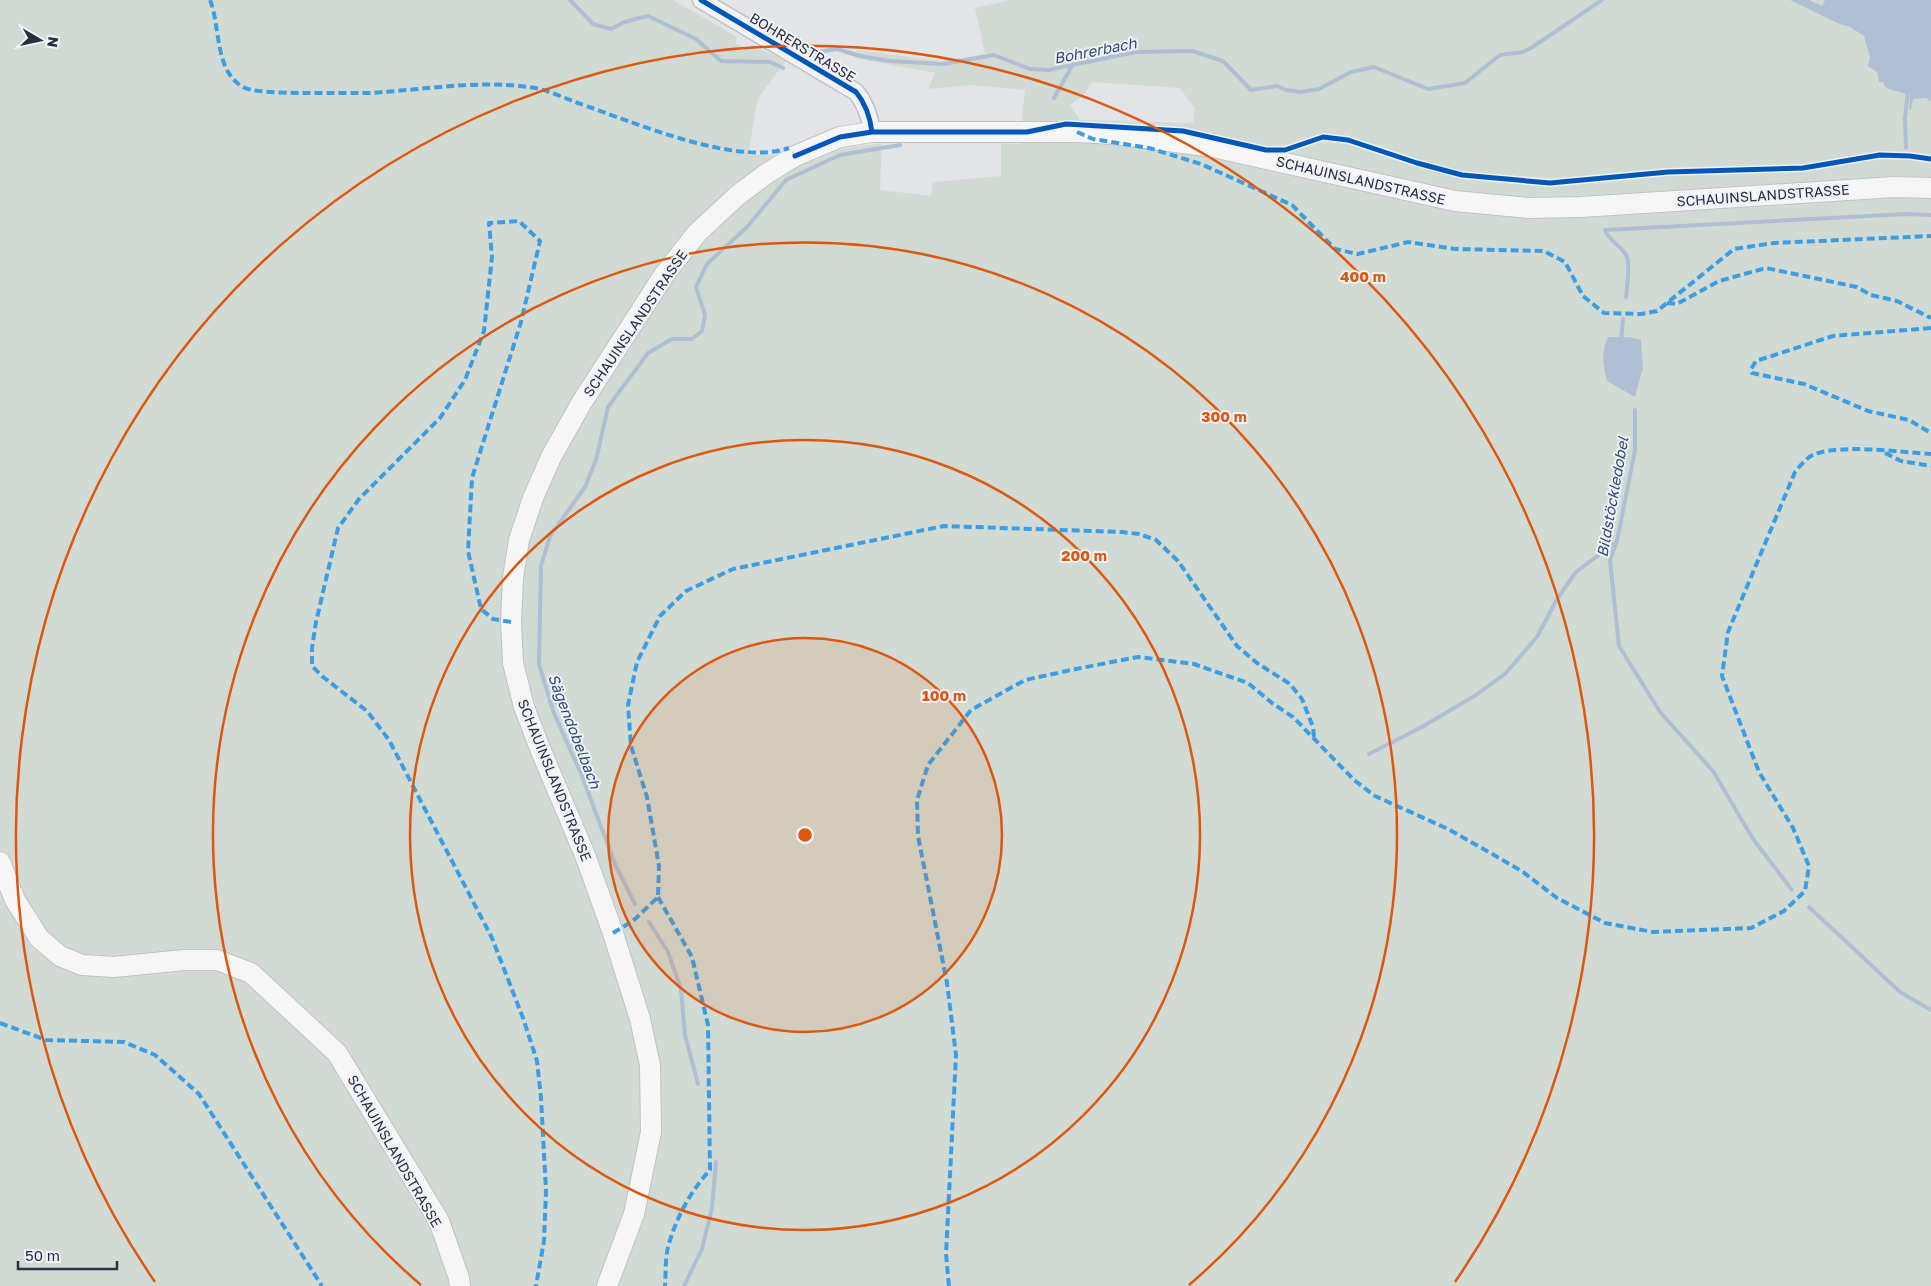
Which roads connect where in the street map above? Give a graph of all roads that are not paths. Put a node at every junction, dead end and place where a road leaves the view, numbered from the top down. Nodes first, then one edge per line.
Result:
1 (701, 0) edge
2 (872, 132) junction
3 (1931, 188) edge
4 (0, 862) edge
5 (460, 1286) edge
6 (607, 1286) edge

1 - 2 street, BOHRERSTRASSE
2 - 3 main road, SCHAUINSLANDSTRASSE
2 - 6 main road, SCHAUINSLANDSTRASSE
4 - 5 main road, SCHAUINSLANDSTRASSE

